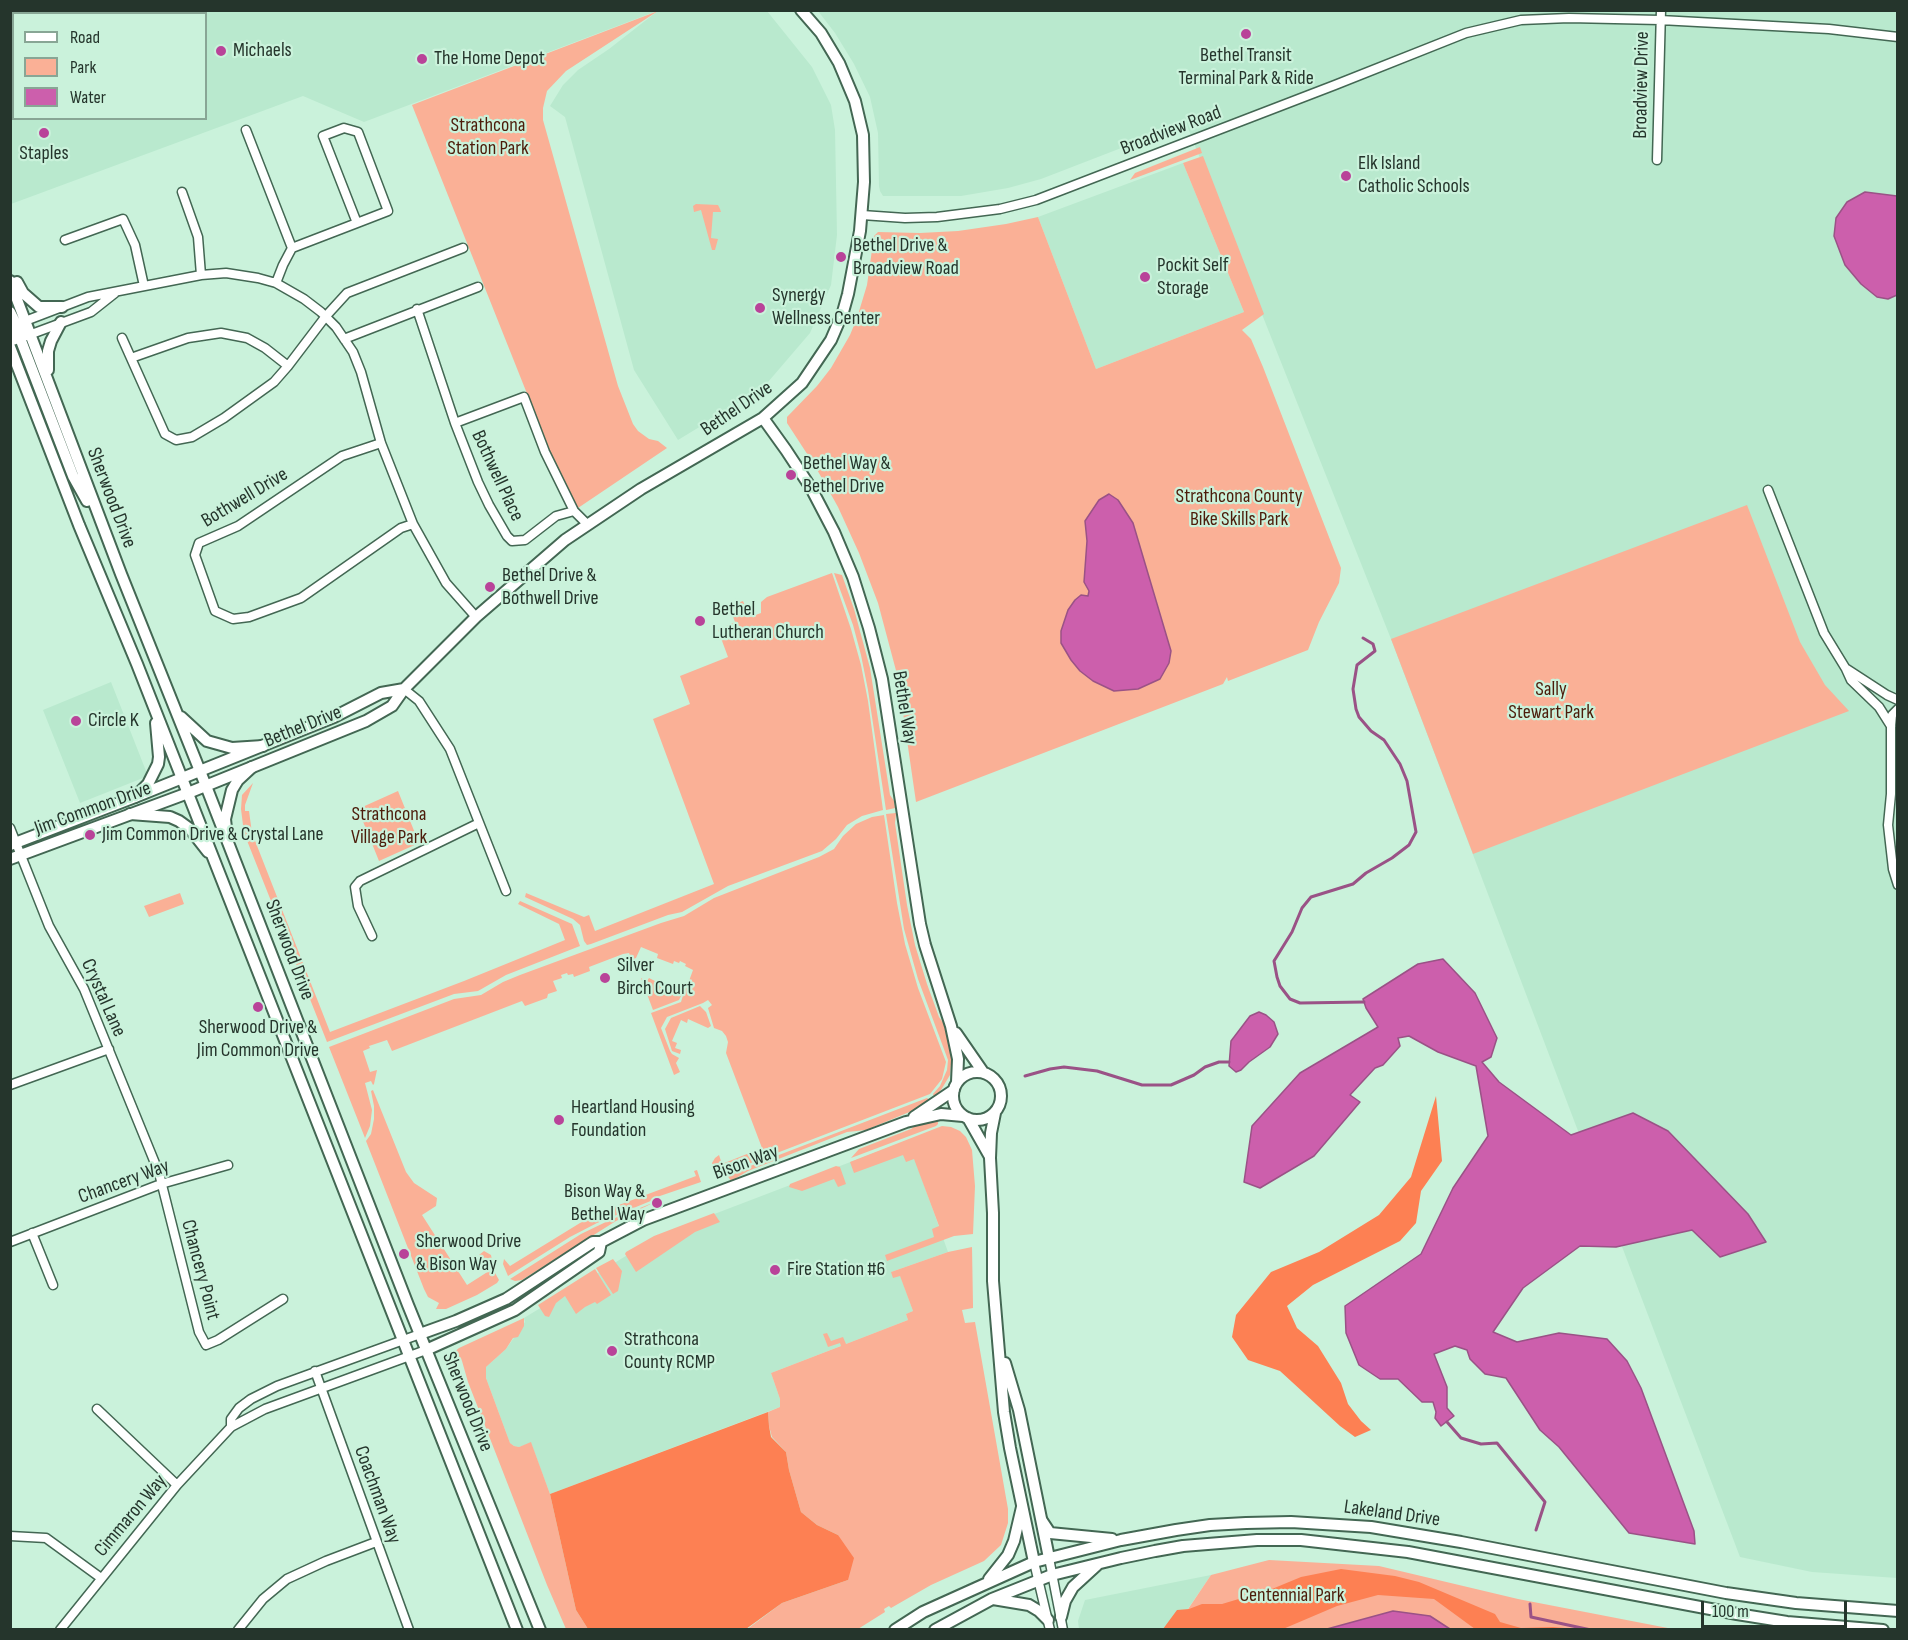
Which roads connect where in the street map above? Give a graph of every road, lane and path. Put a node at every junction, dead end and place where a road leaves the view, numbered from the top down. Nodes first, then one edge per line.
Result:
1 (801, 10) edge
2 (1660, 15) edge
3 (1898, 38) edge
4 (246, 130) dead end
5 (1657, 160) dead end
6 (182, 192) dead end
7 (862, 215) junction
8 (357, 224) junction
9 (65, 240) dead end
10 (292, 248) junction
11 (463, 248) dead end
12 (201, 275) junction
13 (10, 276) edge
14 (10, 281) edge
15 (276, 283) junction
16 (144, 286) junction
17 (478, 287) dead end
18 (118, 291) junction
19 (62, 307) junction
20 (417, 309) junction
21 (10, 312) edge
22 (326, 316) junction
23 (61, 322) junction
24 (16, 325) edge
25 (31, 334) junction
26 (122, 338) dead end
27 (344, 339) junction
28 (15, 340) edge
29 (10, 347) edge
30 (131, 358) junction
31 (288, 366) junction
32 (10, 372) edge
33 (28, 391) junction
34 (57, 405) junction
35 (763, 418) junction
36 (455, 423) junction
37 (381, 443) junction
38 (1768, 490) dead end
39 (574, 511) junction
40 (413, 524) junction
41 (587, 524) junction
42 (104, 529) junction
43 (476, 617) junction
44 (1846, 669) junction
45 (404, 689) junction
46 (1898, 700) edge
47 (154, 708) junction
48 (1898, 709) edge
49 (177, 713) junction
50 (1891, 726) junction
51 (1894, 742) edge
52 (263, 746) junction
53 (252, 767) junction
54 (200, 771) junction
55 (182, 778) junction
56 (1898, 782) edge
57 (206, 786) junction
58 (188, 793) junction
59 (1891, 794) junction
60 (135, 797) junction
61 (130, 814) junction
62 (479, 823) junction
63 (10, 828) edge
64 (13, 843) edge
65 (229, 846) junction
66 (16, 857) edge
67 (213, 858) junction
68 (1898, 885) edge
69 (506, 891) dead end
70 (372, 936) dead end
71 (951, 1026) junction
72 (108, 1049) junction
73 (983, 1072) junction
74 (10, 1085) edge
75 (956, 1086) junction
76 (995, 1113) junction
77 (965, 1117) junction
78 (906, 1122) junction
79 (990, 1158) junction
80 (228, 1165) dead end
81 (161, 1184) junction
82 (32, 1233) junction
83 (10, 1242) edge
84 (601, 1242) junction
85 (53, 1285) dead end
86 (283, 1299) dead end
87 (420, 1334) junction
88 (404, 1339) junction
89 (998, 1343) junction
90 (426, 1350) junction
91 (410, 1355) junction
92 (315, 1371) junction
93 (322, 1388) junction
94 (97, 1409) dead end
95 (231, 1427) junction
96 (177, 1485) junction
97 (1022, 1507) junction
98 (1042, 1521) junction
99 (10, 1536) edge
100 (1121, 1540) junction
101 (376, 1542) junction
102 (1049, 1558) junction
103 (1034, 1562) junction
104 (1099, 1563) junction
105 (1052, 1575) junction
106 (101, 1578) junction
107 (1039, 1580) junction
108 (985, 1583) junction
109 (992, 1599) junction
110 (1898, 1611) edge
111 (1061, 1617) junction
112 (1049, 1625) edge
113 (60, 1629) edge
114 (238, 1629) edge
115 (409, 1629) edge
116 (517, 1629) edge
117 (540, 1629) edge
118 (895, 1629) edge
119 (935, 1629) edge
120 (1064, 1629) edge
121 (1884, 1629) edge

1 - 7 main road, Bethel Drive
2 - 3 street, Broadview Road
2 - 5 street, Broadview Drive
2 - 7 street, Broadview Road
4 - 10 street
6 - 12 street
7 - 35 main road, Bethel Drive
8 - 8 street
8 - 10 street
9 - 16 street
10 - 15 street
11 - 22 street
12 - 15 street
12 - 16 street
13 - 19 main road
14 - 24 main road, Sherwood Drive
15 - 22 street
16 - 18 street
17 - 20 street
18 - 19 street
18 - 23 street
19 - 24 street
20 - 27 street
20 - 36 street, Bothwell Place
21 - 24 main road
22 - 27 street
22 - 31 street
23 - 25 street
23 - 34 main road
24 - 25 main road, Sherwood Drive
24 - 28 main road
25 - 28 street
25 - 34 main road, Sherwood Drive
26 - 30 street
27 - 37 street
28 - 42 main road
29 - 33 main road, Sherwood Drive
30 - 31 street
30 - 31 street
32 - 33 main road
33 - 47 main road, Sherwood Drive
34 - 42 main road, Sherwood Drive
35 - 41 main road, Bethel Drive
35 - 71 main road, Bethel Way
36 - 39 street, Bothwell Place
36 - 39 street, Bothwell Place
37 - 40 street
37 - 40 street, Bothwell Drive
38 - 44 street
39 - 41 street, Bothwell Place
40 - 43 street
41 - 43 main road, Bethel Drive
42 - 49 main road, Sherwood Drive
43 - 45 main road, Bethel Drive
44 - 46 street
44 - 50 street
45 - 52 main road, Bethel Drive
45 - 53 main road, Bethel Drive
45 - 62 street
47 - 55 main road, Sherwood Drive
47 - 60 main road
48 - 50 street
49 - 52 main road
49 - 54 main road, Sherwood Drive
50 - 51 street
51 - 59 street
52 - 54 main road, Bethel Drive
53 - 57 main road, Bethel Drive
53 - 65 main road
54 - 55 main road, Bethel Drive
54 - 57 main road, Sherwood Drive
55 - 58 main road, Sherwood Drive
55 - 60 main road, Jim Common Drive
56 - 59 street
57 - 58 main road, Bethel Drive
57 - 65 main road, Sherwood Drive
58 - 61 main road, Jim Common Drive
58 - 67 main road, Sherwood Drive
59 - 68 street
60 - 64 main road, Jim Common Drive
61 - 66 main road, Jim Common Drive
61 - 67 main road
62 - 69 street
62 - 70 street
63 - 64 street, Crystal Lane
64 - 66 street, Crystal Lane
65 - 87 main road, Sherwood Drive
66 - 72 street, Crystal Lane
67 - 88 main road, Sherwood Drive
71 - 73 main road, Bethel Way
71 - 75 main road, Bethel Way
72 - 74 street
72 - 81 street, Crystal Lane
73 - 75 main road
73 - 76 main road
75 - 77 main road
75 - 78 main road, Bison Way
76 - 77 main road
76 - 79 main road
77 - 78 main road, Bison Way
77 - 79 main road
78 - 84 main road, Bison Way
79 - 89 main road
80 - 81 street, Chancery Way
81 - 82 street, Chancery Way
81 - 86 street, Chancery Point
82 - 83 street, Chancery Way
82 - 85 street
84 - 87 main road, Bison Way
84 - 90 main road, Bison Way
87 - 88 street, Cimmaron Way
87 - 90 main road, Sherwood Drive
88 - 91 main road, Sherwood Drive
88 - 92 street, Cimmaron Way
89 - 97 main road
89 - 98 main road
90 - 91 street, Cimmaron Way
90 - 117 main road, Sherwood Drive
91 - 93 street, Cimmaron Way
91 - 116 main road, Sherwood Drive
92 - 93 street, Coachman Way
92 - 95 street, Cimmaron Way
93 - 95 street, Cimmaron Way
93 - 101 street, Coachman Way
94 - 96 street
95 - 96 street, Cimmaron Way
96 - 106 street, Cimmaron Way
97 - 103 main road
97 - 108 main road
98 - 100 main road
98 - 102 main road
99 - 106 street
100 - 102 main road, Lakeland Drive
100 - 110 main road, Lakeland Drive
101 - 114 street
101 - 115 street, Coachman Way
102 - 103 main road, Lakeland Drive
102 - 105 street
103 - 107 street
103 - 108 main road, Lakeland Drive
104 - 105 main road, Lakeland Drive
104 - 111 main road
104 - 121 main road, Lakeland Drive
105 - 107 main road, Lakeland Drive
105 - 111 street
106 - 113 street, Cimmaron Way
107 - 109 main road, Lakeland Drive
107 - 112 street
108 - 118 main road, Lakeland Drive
109 - 112 main road
109 - 119 main road, Lakeland Drive
111 - 120 street

